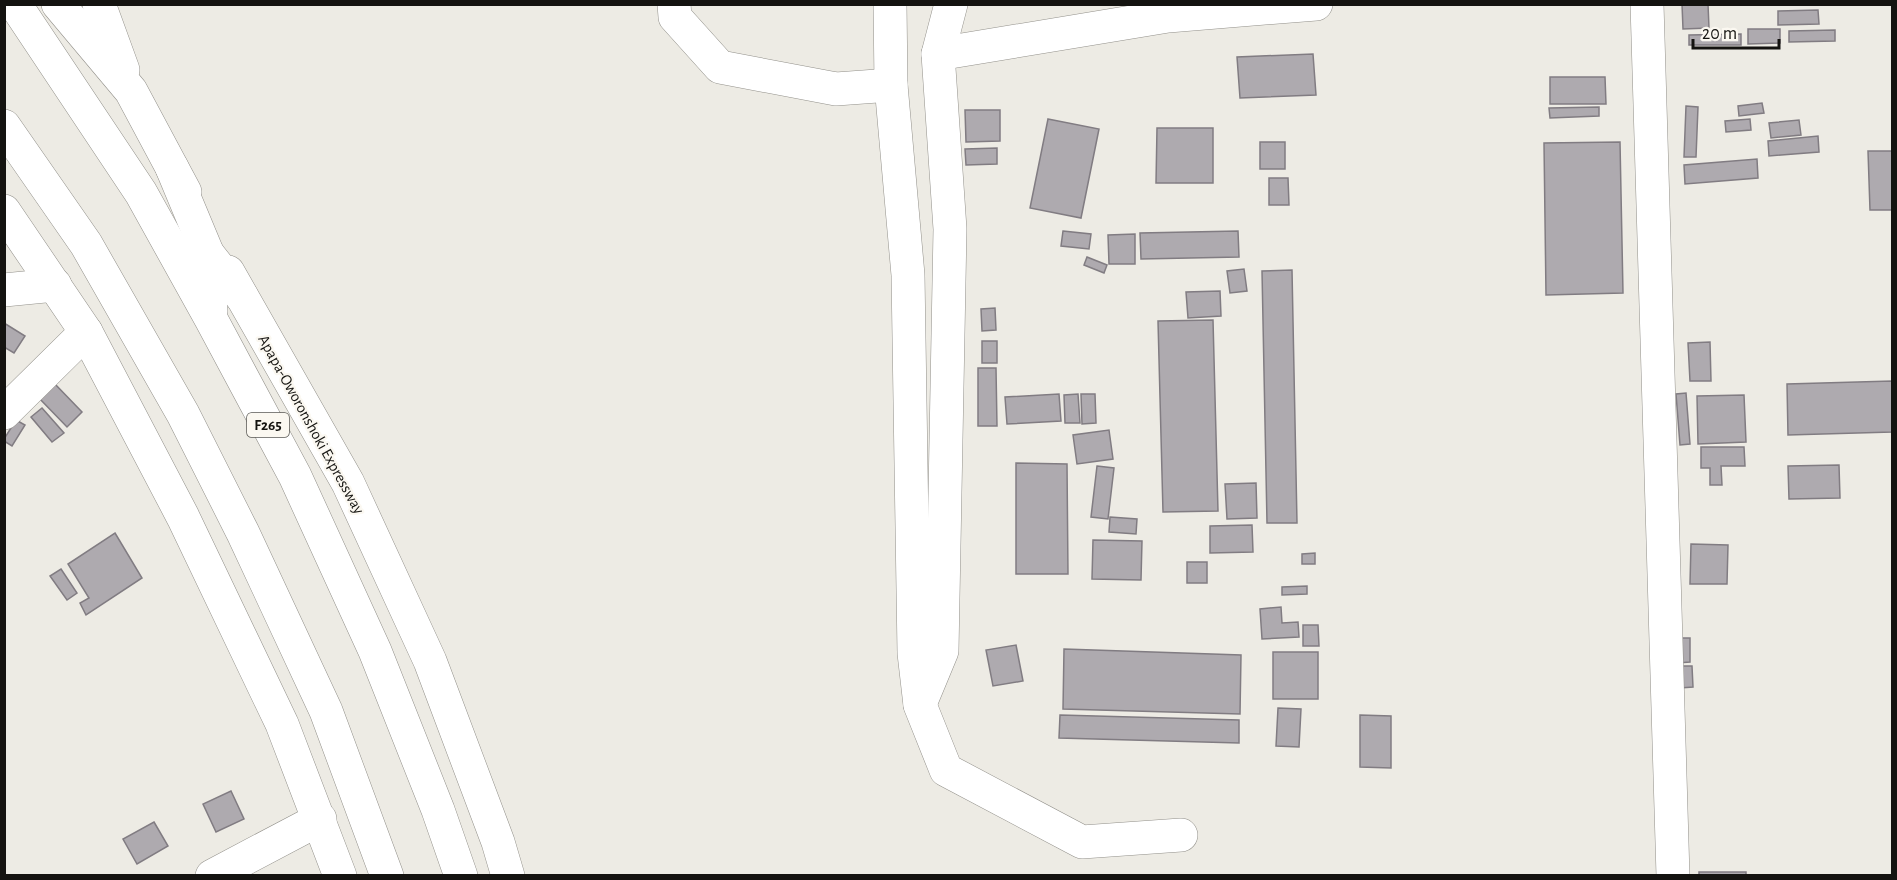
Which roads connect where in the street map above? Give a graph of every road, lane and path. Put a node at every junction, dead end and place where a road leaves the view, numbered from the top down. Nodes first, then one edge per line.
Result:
1 (15, 4) edge
2 (58, 4) edge
3 (99, 4) edge
4 (674, 4) edge
5 (890, 4) edge
6 (951, 4) edge
7 (1133, 4) edge
8 (1316, 4) edge
9 (1647, 4) edge
10 (1168, 16) junction
11 (939, 54) junction
12 (891, 85) junction
13 (131, 91) junction
14 (4, 126) edge
15 (172, 168) junction
16 (141, 193) junction
17 (4, 211) edge
18 (207, 252) junction
19 (54, 285) junction
20 (4, 290) edge
21 (242, 297) junction
22 (211, 319) junction
23 (86, 332) junction
24 (4, 413) edge
25 (920, 705) junction
26 (320, 819) junction
27 (1181, 835) dead end
28 (212, 876) edge
29 (340, 876) edge
30 (387, 876) edge
31 (462, 876) edge
32 (508, 876) edge
33 (1673, 876) edge

1 - 16 main road, F265
2 - 13 main road, Apapa-Oworonshoki Expressway
3 - 13 main road
4 - 12 main road
5 - 12 main road
6 - 11 main road
7 - 10 main road
8 - 10 main road
9 - 33 main road
10 - 11 main road
11 - 25 main road
12 - 25 main road
13 - 15 main road, Apapa-Oworonshoki Expressway
14 - 30 main road
15 - 18 main road
15 - 21 main road, Apapa-Oworonshoki Expressway
16 - 18 main road
16 - 22 main road, F265
17 - 19 main road
18 - 21 main road
18 - 22 main road
19 - 20 main road
19 - 23 main road
21 - 32 main road, Apapa-Oworonshoki Expressway
22 - 31 main road, F265
23 - 24 main road
23 - 26 main road
25 - 27 main road
26 - 28 main road
26 - 29 main road

